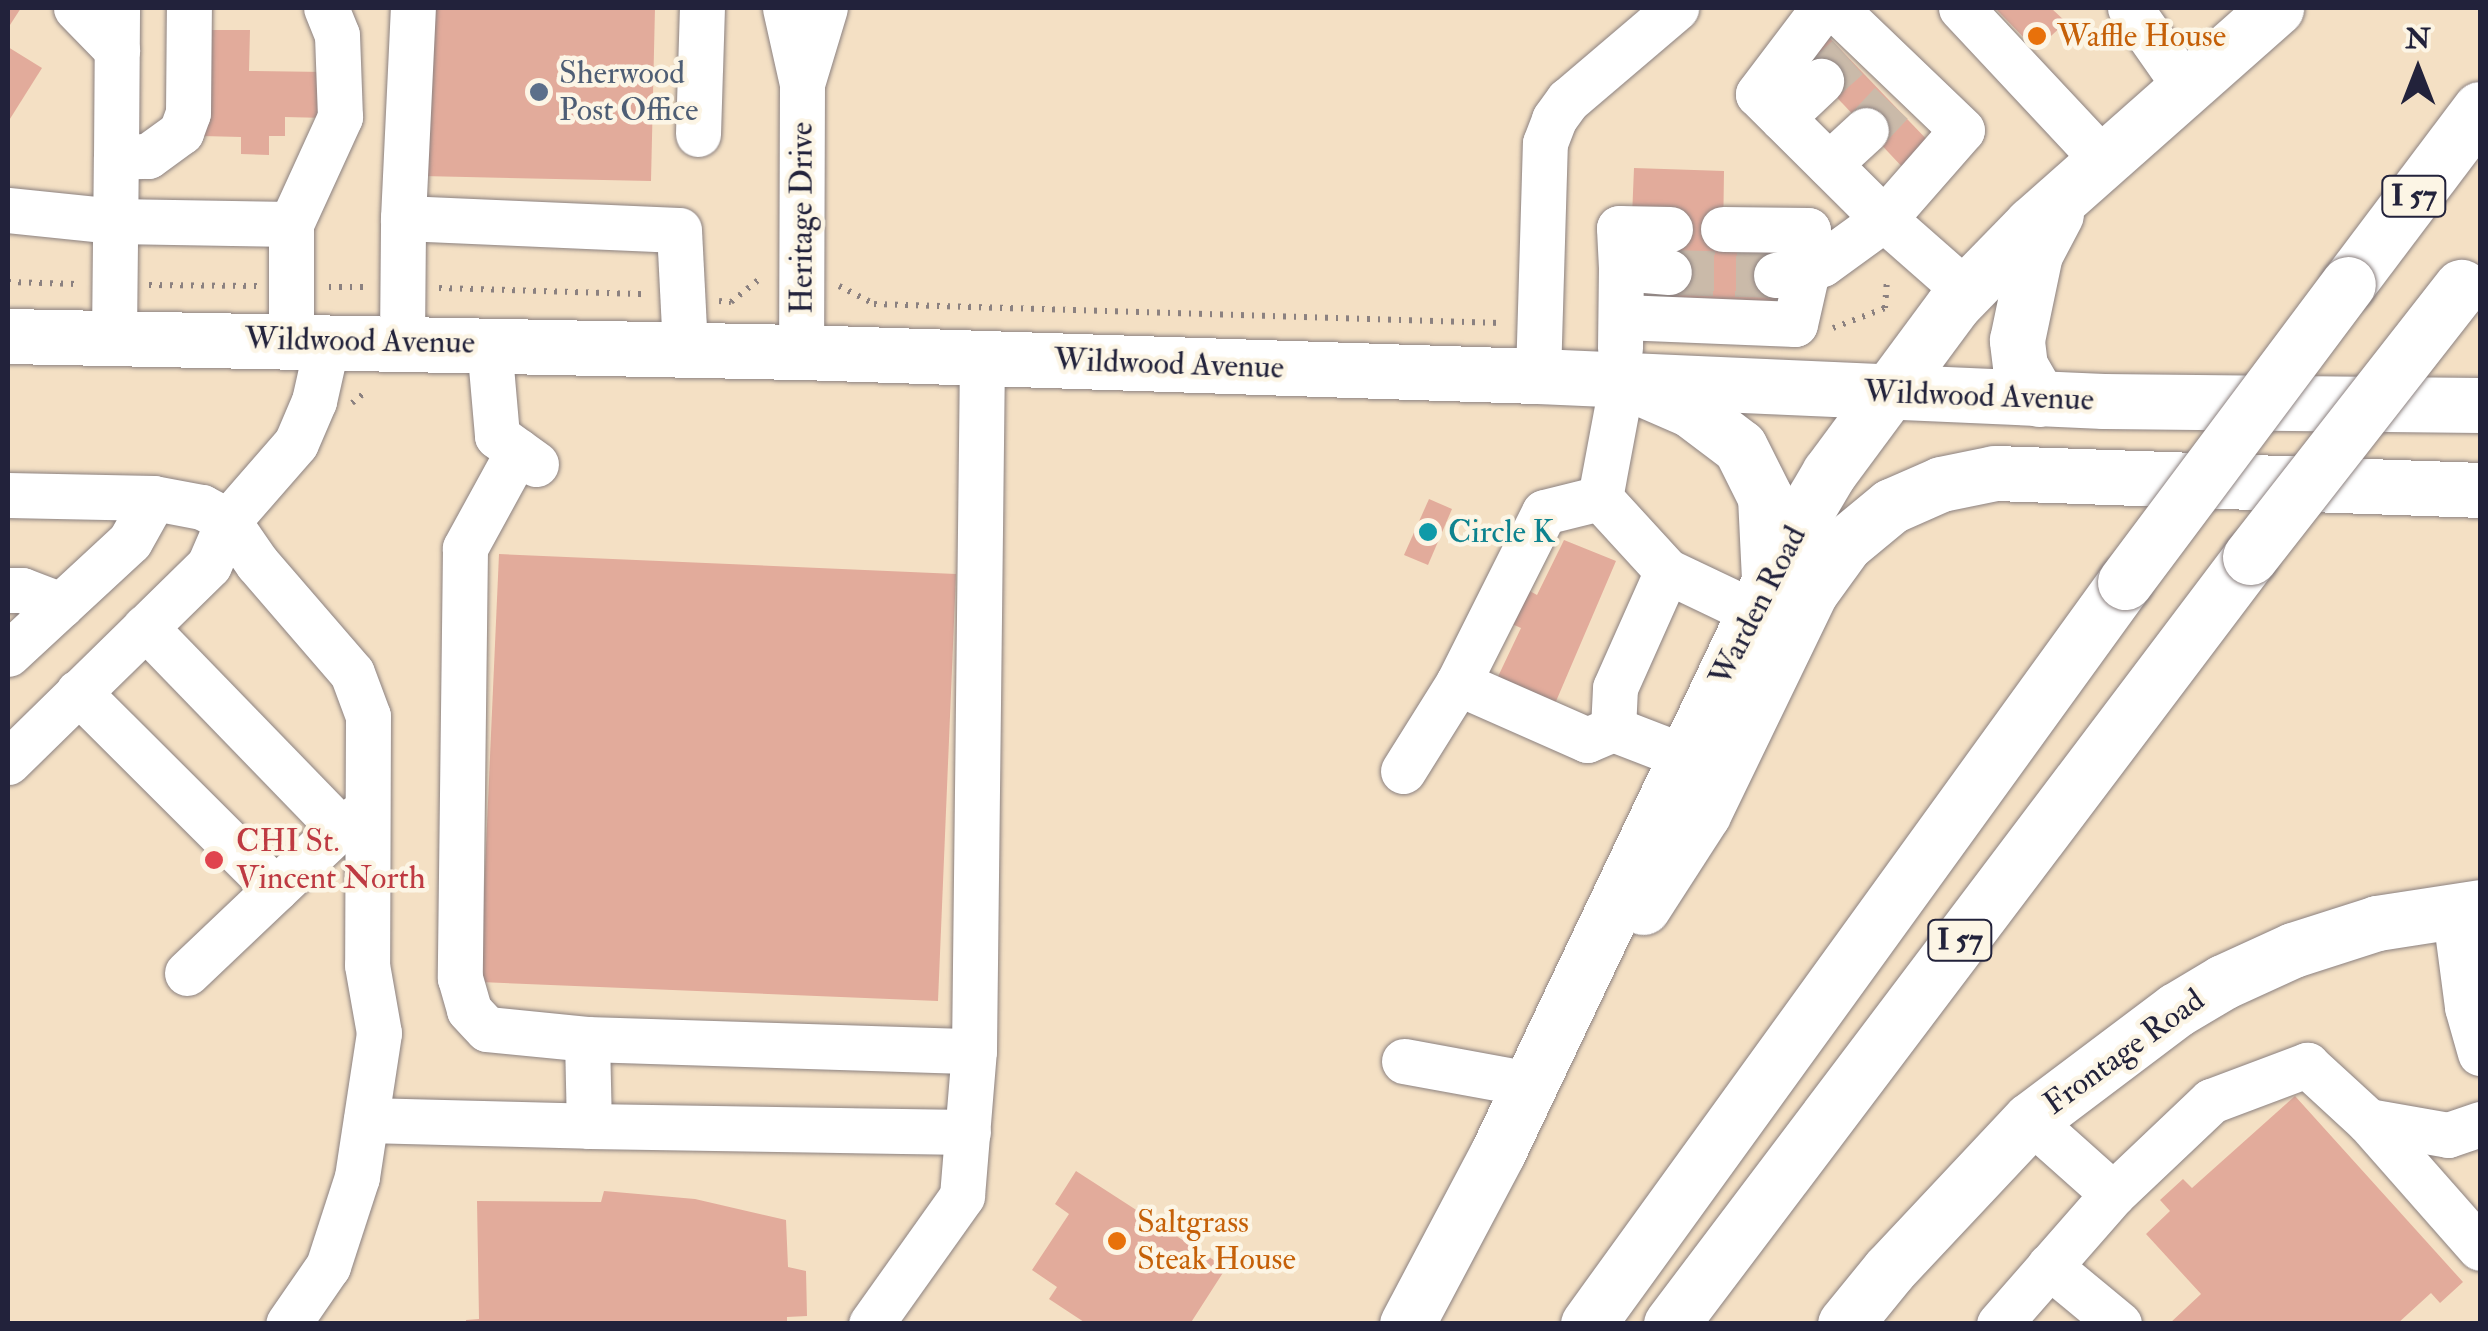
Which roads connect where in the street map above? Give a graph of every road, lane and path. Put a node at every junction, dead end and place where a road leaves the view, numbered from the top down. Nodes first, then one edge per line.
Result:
1 (76, 8) edge
2 (189, 8) edge
3 (326, 8) edge
4 (413, 8) edge
5 (702, 8) edge
6 (785, 8) edge
7 (825, 8) edge
8 (1676, 8) edge
9 (1823, 8) edge
10 (1961, 8) edge
11 (2130, 8) edge
12 (2276, 8) edge
13 (117, 29) edge
14 (1864, 74) edge
15 (802, 84) junction
16 (2186, 88) junction
17 (2480, 108) edge
18 (698, 134) dead end
19 (1805, 140) junction
20 (116, 157) junction
21 (2086, 177) junction
22 (8, 210) edge
23 (403, 218) junction
24 (1884, 219) junction
25 (114, 221) junction
26 (291, 224) junction
27 (1723, 229) dead end
28 (1670, 250) tunnel mouth
29 (1792, 271) junction
30 (837, 272) dead end
31 (2471, 273) edge
32 (1888, 280) dead end
33 (1966, 291) junction
34 (1622, 317) junction
35 (1787, 328) junction
36 (9, 335) edge
37 (114, 337) junction
38 (310, 339) junction
39 (402, 342) junction
40 (488, 344) junction
41 (685, 349) junction
42 (1539, 350) junction
43 (801, 352) junction
44 (982, 358) junction
45 (1620, 380) junction
46 (1786, 388) junction
47 (1890, 392) junction
48 (2039, 398) junction
49 (2480, 405) edge
50 (2480, 490) edge
51 (8, 495) edge
52 (154, 498) junction
53 (1600, 498) junction
54 (228, 521) junction
55 (1667, 571) junction
56 (8, 590) edge
57 (1761, 596) junction
58 (61, 605) junction
59 (145, 628) junction
60 (8, 654) edge
61 (1458, 683) junction
62 (78, 692) junction
63 (1613, 729) junction
64 (1683, 756) junction
65 (8, 762) edge
66 (1404, 771) dead end
67 (354, 819) junction
68 (276, 889) junction
69 (2467, 908) edge
70 (187, 972) dead end
71 (587, 1040) junction
72 (974, 1051) junction
73 (2480, 1053) edge
74 (1404, 1061) dead end
75 (1529, 1084) junction
76 (366, 1120) junction
77 (2030, 1120) junction
78 (2368, 1121) junction
79 (2480, 1124) edge
80 (589, 1126) junction
81 (968, 1132) junction
82 (2113, 1194) junction
83 (2480, 1248) edge
84 (2049, 1266) junction
85 (288, 1324) edge
86 (870, 1324) edge
87 (1408, 1324) edge
88 (1588, 1324) edge
89 (1671, 1324) edge
90 (1846, 1324) edge
91 (1999, 1324) edge
92 (2119, 1324) edge

1 - 13 street
2 - 20 street
3 - 26 street
4 - 23 street
5 - 18 street
6 - 15 street, Heritage Drive
7 - 15 street, Heritage Drive
8 - 42 street
9 - 19 street
10 - 21 street
11 - 16 street
12 - 16 main road, Warden Road
13 - 20 street
14 - 19 street
14 - 19 street
14 - 24 street
15 - 43 street, Heritage Drive
16 - 21 main road, Warden Road
17 - 88 main road, I 57, bridge
19 - 24 street
20 - 25 street
21 - 33 main road, Warden Road
21 - 48 main road
22 - 25 street
23 - 39 street
23 - 41 street
24 - 29 street
24 - 33 street
25 - 26 street
25 - 37 street
26 - 38 street
27 - 29 street
28 - 34 street
29 - 35 street
30 - 42 path
31 - 89 main road, I 57, bridge
32 - 35 path
33 - 47 main road, Warden Road
34 - 35 street
34 - 45 street
35 - 46 street
36 - 37 main road, Wildwood Avenue
37 - 38 main road, Wildwood Avenue
38 - 39 main road, Wildwood Avenue
38 - 54 street
39 - 40 main road, Wildwood Avenue
40 - 41 main road, Wildwood Avenue
40 - 71 street
41 - 43 main road, Wildwood Avenue
42 - 44 main road, Wildwood Avenue
42 - 45 main road, Wildwood Avenue
43 - 44 main road, Wildwood Avenue
44 - 72 street
45 - 46 main road, Wildwood Avenue
45 - 53 street
45 - 57 main road
46 - 47 main road, Wildwood Avenue
47 - 48 main road, Wildwood Avenue
47 - 57 main road, Warden Road
48 - 49 main road, Wildwood Avenue
50 - 75 main road
51 - 52 street
52 - 54 street
52 - 58 street
53 - 55 street
53 - 61 street
54 - 59 street
54 - 67 street
55 - 57 street
55 - 63 street
56 - 58 street
57 - 64 main road, Warden Road
58 - 60 street
59 - 62 street
59 - 67 street
61 - 63 street
61 - 66 street
62 - 65 street
62 - 68 street
63 - 64 street
64 - 75 main road, Warden Road
67 - 68 street
67 - 76 street
68 - 70 street
69 - 73 street
69 - 77 main road, Frontage Road
71 - 72 street
71 - 80 street
72 - 81 street
74 - 75 street
75 - 87 main road, Warden Road
76 - 80 street
76 - 85 street
77 - 82 street
77 - 90 main road, Frontage Road
78 - 79 street
78 - 82 street
78 - 83 street
80 - 81 street
81 - 86 street
82 - 84 street
84 - 91 street
84 - 92 street

